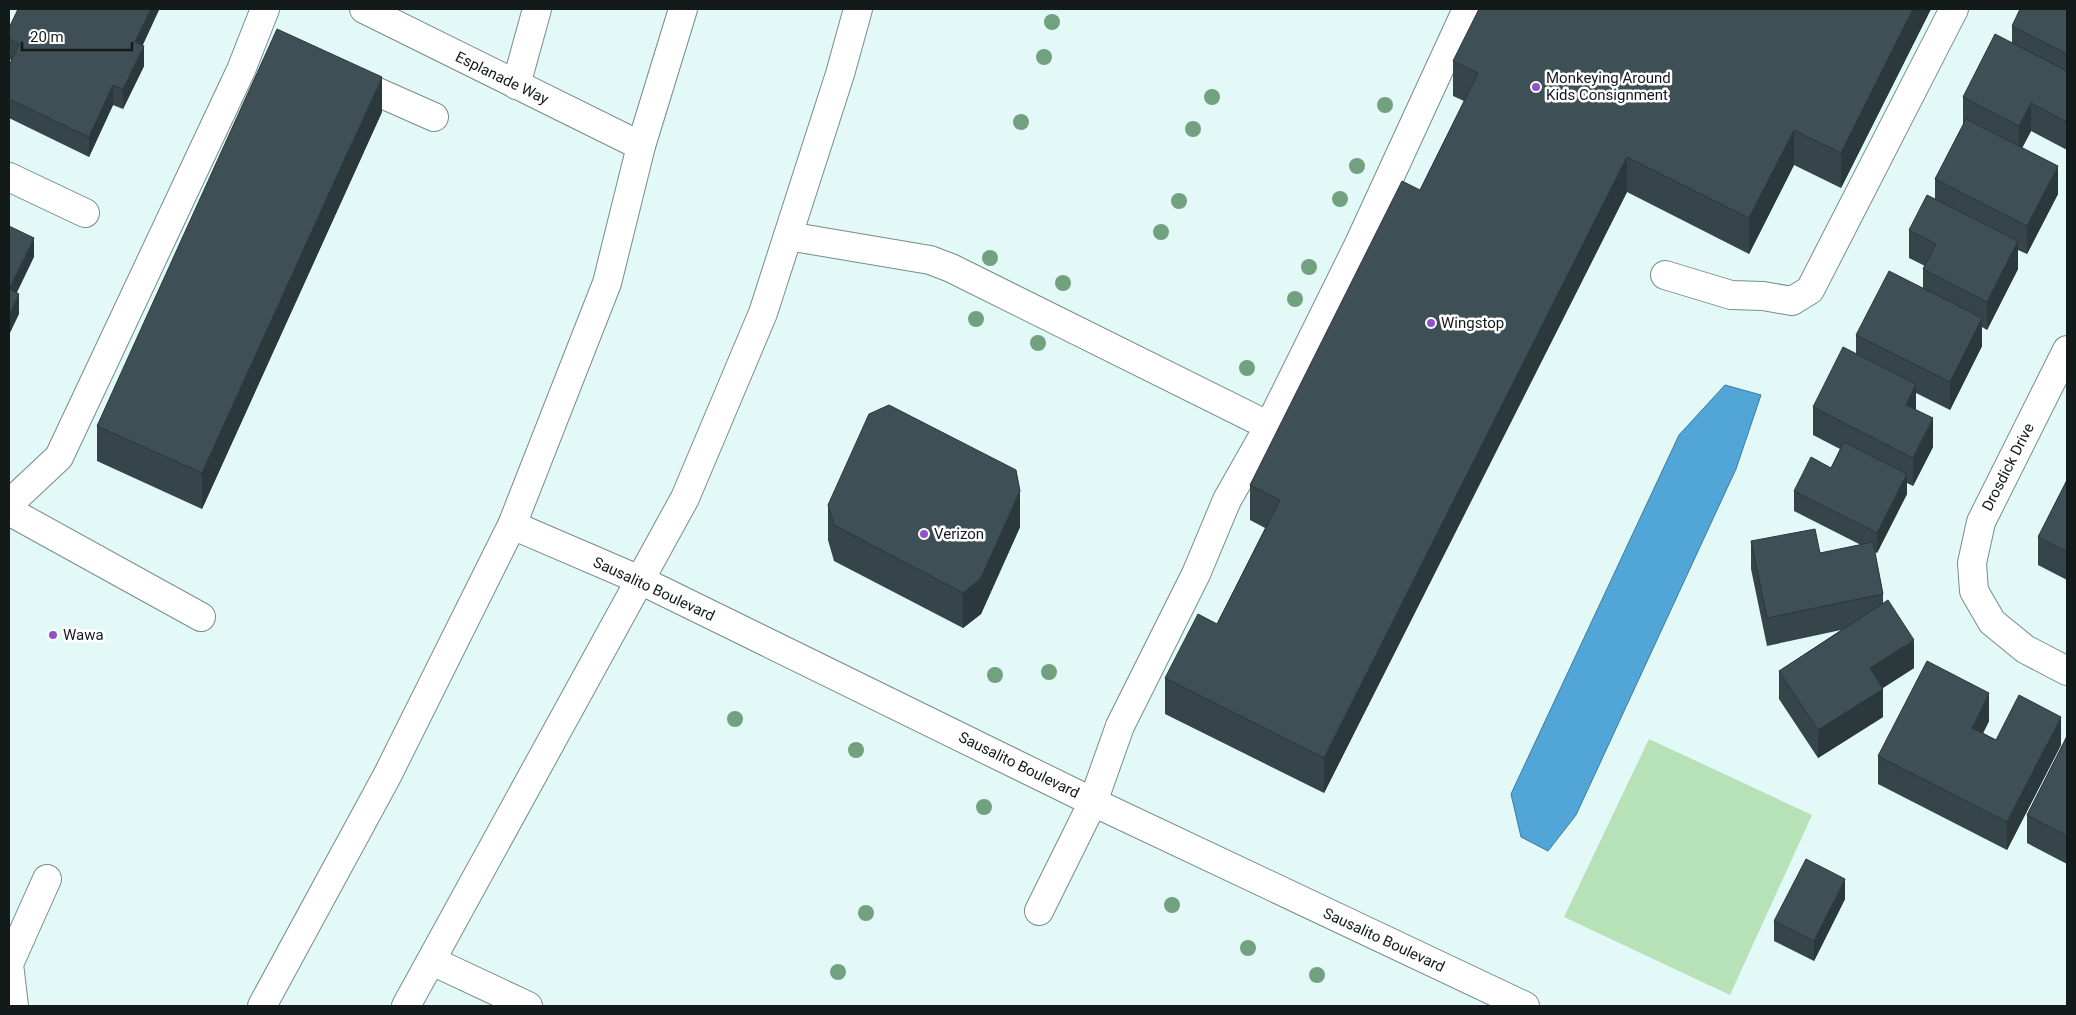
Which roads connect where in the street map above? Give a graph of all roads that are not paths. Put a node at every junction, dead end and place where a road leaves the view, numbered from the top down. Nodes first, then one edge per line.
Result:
1 (265, 9) edge
2 (364, 9) edge
3 (537, 9) edge
4 (683, 9) edge
5 (858, 9) edge
6 (1467, 9) edge
7 (1954, 9) edge
8 (254, 36) junction
9 (281, 48) edge
10 (326, 68) edge
11 (516, 84) junction
12 (434, 117) dead end
13 (641, 146) junction
14 (9, 178) edge
15 (85, 214) dead end
16 (788, 236) junction
17 (1665, 275) dead end
18 (2067, 350) edge
19 (1269, 426) junction
20 (9, 504) edge
21 (9, 511) edge
22 (512, 525) junction
23 (640, 580) junction
24 (201, 617) dead end
25 (2067, 671) edge
26 (1093, 802) junction
27 (46, 879) dead end
28 (1039, 911) dead end
29 (432, 961) junction
30 (14, 1006) edge
31 (262, 1006) edge
32 (406, 1006) edge
33 (528, 1006) edge
34 (1526, 1006) edge

1 - 8 main road
2 - 11 main road, Esplanade Way
3 - 11 main road
4 - 13 main road
5 - 16 main road
6 - 19 main road
7 - 17 main road
8 - 9 main road
8 - 20 main road
10 - 12 main road
11 - 13 main road, Esplanade Way
13 - 22 main road
14 - 15 main road
16 - 19 main road
16 - 23 main road
18 - 25 main road, Drosdick Drive
19 - 26 main road
21 - 24 main road
22 - 23 main road, Sausalito Boulevard
22 - 31 main road
23 - 26 main road, Sausalito Boulevard
23 - 29 main road
26 - 28 main road
26 - 34 main road, Sausalito Boulevard
27 - 30 main road
29 - 32 main road
29 - 33 main road

